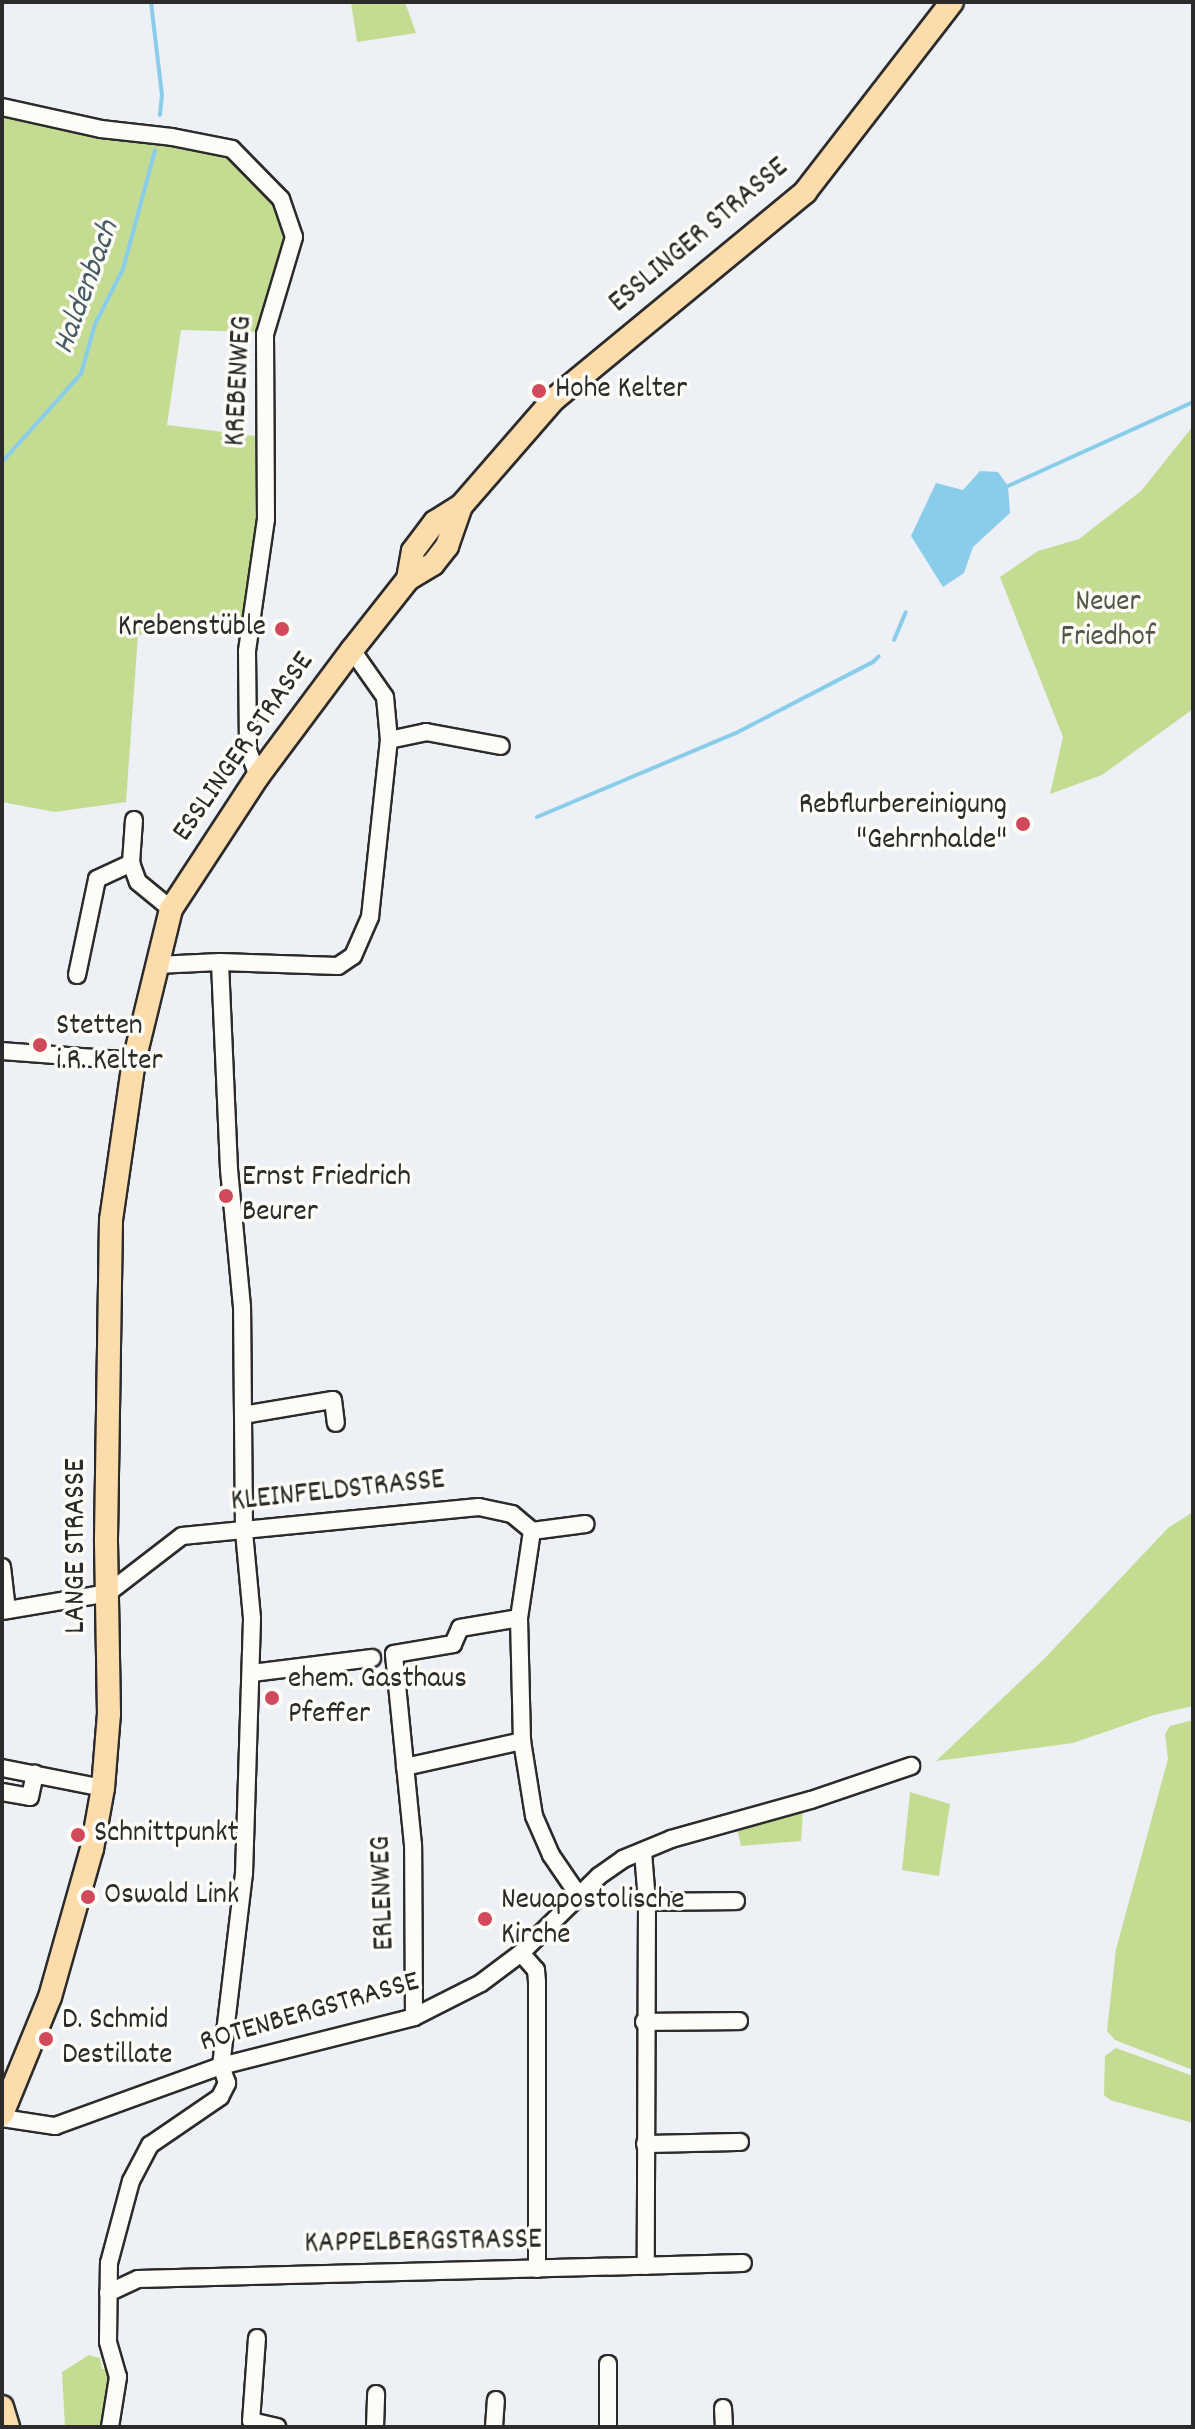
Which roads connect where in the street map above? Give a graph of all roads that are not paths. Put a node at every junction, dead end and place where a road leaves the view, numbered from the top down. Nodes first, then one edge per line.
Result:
1 (952, 2) edge
2 (2, 107) edge
3 (352, 650) junction
4 (389, 740) junction
5 (501, 746) dead end
6 (258, 776) junction
7 (134, 820) dead end
8 (131, 863) junction
9 (171, 909) junction
10 (220, 962) junction
11 (156, 965) junction
12 (77, 975) dead end
13 (2, 1051) edge
14 (134, 1061) junction
15 (243, 1415) junction
16 (336, 1423) dead end
17 (586, 1524) dead end
18 (244, 1531) junction
19 (532, 1531) junction
20 (2, 1567) edge
21 (108, 1593) junction
22 (5, 1610) edge
23 (519, 1618) junction
24 (372, 1658) dead end
25 (252, 1673) junction
26 (522, 1741) junction
27 (911, 1766) dead end
28 (405, 1767) junction
29 (2, 1768) edge
30 (35, 1774) junction
31 (103, 1788) junction
32 (2, 1792) edge
33 (643, 1852) junction
34 (579, 1896) junction
35 (736, 1901) dead end
36 (647, 1902) junction
37 (521, 1953) junction
38 (414, 2017) junction
39 (739, 2021) dead end
40 (644, 2022) junction
41 (221, 2066) junction
42 (2, 2116) edge
43 (740, 2142) dead end
44 (645, 2144) junction
45 (743, 2263) dead end
46 (646, 2266) junction
47 (537, 2269) junction
48 (108, 2293) junction
49 (257, 2338) dead end
50 (608, 2364) dead end
51 (376, 2394) dead end
52 (496, 2400) dead end
53 (2, 2407) edge
54 (723, 2408) dead end
55 (8, 2427) edge
56 (110, 2427) edge
57 (277, 2427) edge
58 (375, 2427) edge
59 (494, 2427) edge
60 (608, 2427) edge
61 (724, 2427) edge

1 - 3 main road, ESSLINGER STRASSE
2 - 6 street, KREBENWEG
3 - 4 street
3 - 6 main road, ESSLINGER STRASSE
4 - 5 street
4 - 10 street
6 - 9 main road, ESSLINGER STRASSE
7 - 8 street
8 - 9 street
8 - 12 street
9 - 11 main road, ESSLINGER STRASSE
10 - 11 street
10 - 15 street
11 - 14 main road, LANGE STRASSE
13 - 14 street
14 - 21 main road, LANGE STRASSE
15 - 16 street
15 - 18 street
17 - 19 street
18 - 19 street, KLEINFELDSTRASSE
18 - 21 street, KLEINFELDSTRASSE
18 - 25 street
19 - 23 street
20 - 22 street
21 - 22 street
21 - 31 main road, LANGE STRASSE
23 - 26 street
23 - 28 street, ERLENWEG
24 - 25 street
25 - 41 street
26 - 28 street
26 - 34 street
27 - 33 street, ROTENBERGSTRASSE
28 - 38 street, ERLENWEG
29 - 30 street
30 - 31 street
30 - 32 street
31 - 42 main road, LANGE STRASSE
33 - 34 street, ROTENBERGSTRASSE
33 - 36 street
34 - 37 street, ROTENBERGSTRASSE
35 - 36 street
36 - 40 street
37 - 38 street, ROTENBERGSTRASSE
37 - 47 street
38 - 41 street, ROTENBERGSTRASSE
39 - 40 street
40 - 44 street
41 - 42 street, ROTENBERGSTRASSE
41 - 48 street
43 - 44 street
44 - 46 street
45 - 46 street, KAPPELBERGSTRASSE
46 - 47 street, KAPPELBERGSTRASSE
47 - 48 street, KAPPELBERGSTRASSE
48 - 56 street
49 - 57 street
50 - 60 street
51 - 58 street
52 - 59 street
53 - 55 main road
54 - 61 street

